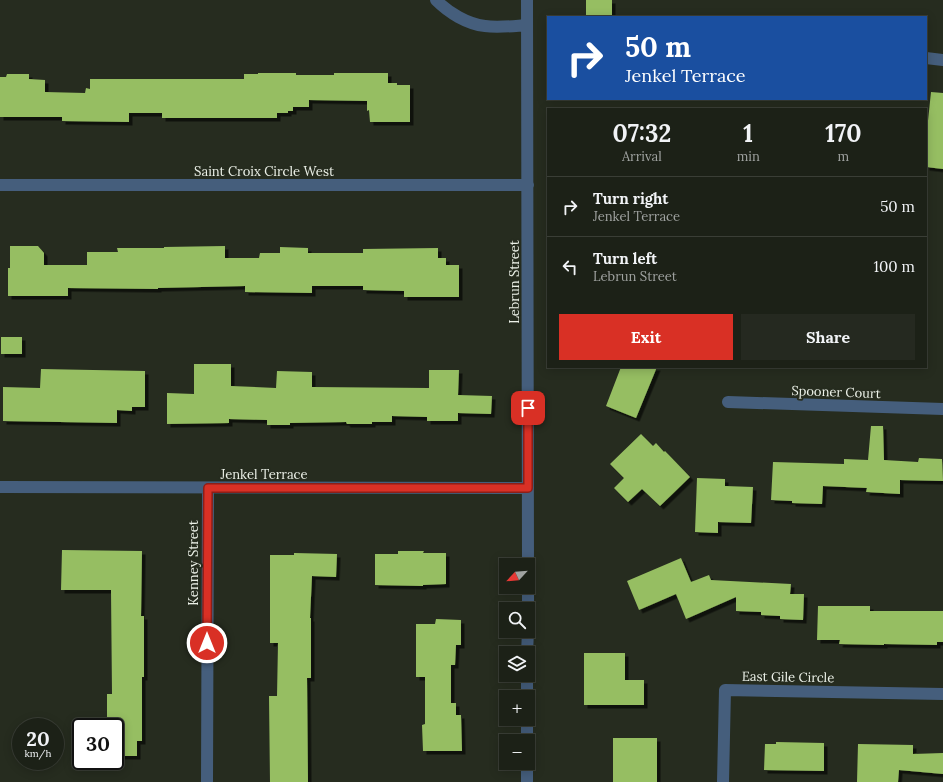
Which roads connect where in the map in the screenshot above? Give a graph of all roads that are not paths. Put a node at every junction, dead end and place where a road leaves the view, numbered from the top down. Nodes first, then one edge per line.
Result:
1 (436, 0) edge
2 (527, 0) edge
3 (527, 25) junction
4 (927, 58) edge
5 (943, 60) edge
6 (0, 185) edge
7 (528, 185) junction
8 (728, 402) dead end
9 (943, 409) edge
10 (0, 487) edge
11 (208, 488) junction
12 (528, 488) junction
13 (528, 558) edge
14 (943, 694) edge
15 (527, 770) edge
16 (207, 782) edge
17 (527, 782) edge
18 (723, 782) edge

1 - 3 street
2 - 3 street, Lebrun Street
3 - 7 street, Lebrun Street
4 - 5 street
6 - 7 street, Saint Croix Circle West
7 - 12 street, Lebrun Street
8 - 9 street, Spooner Court
10 - 11 street, Jenkel Terrace
11 - 12 street, Jenkel Terrace
11 - 16 street, Kenney Street
12 - 13 street, Lebrun Street
14 - 18 street, East Gile Circle
15 - 17 street

